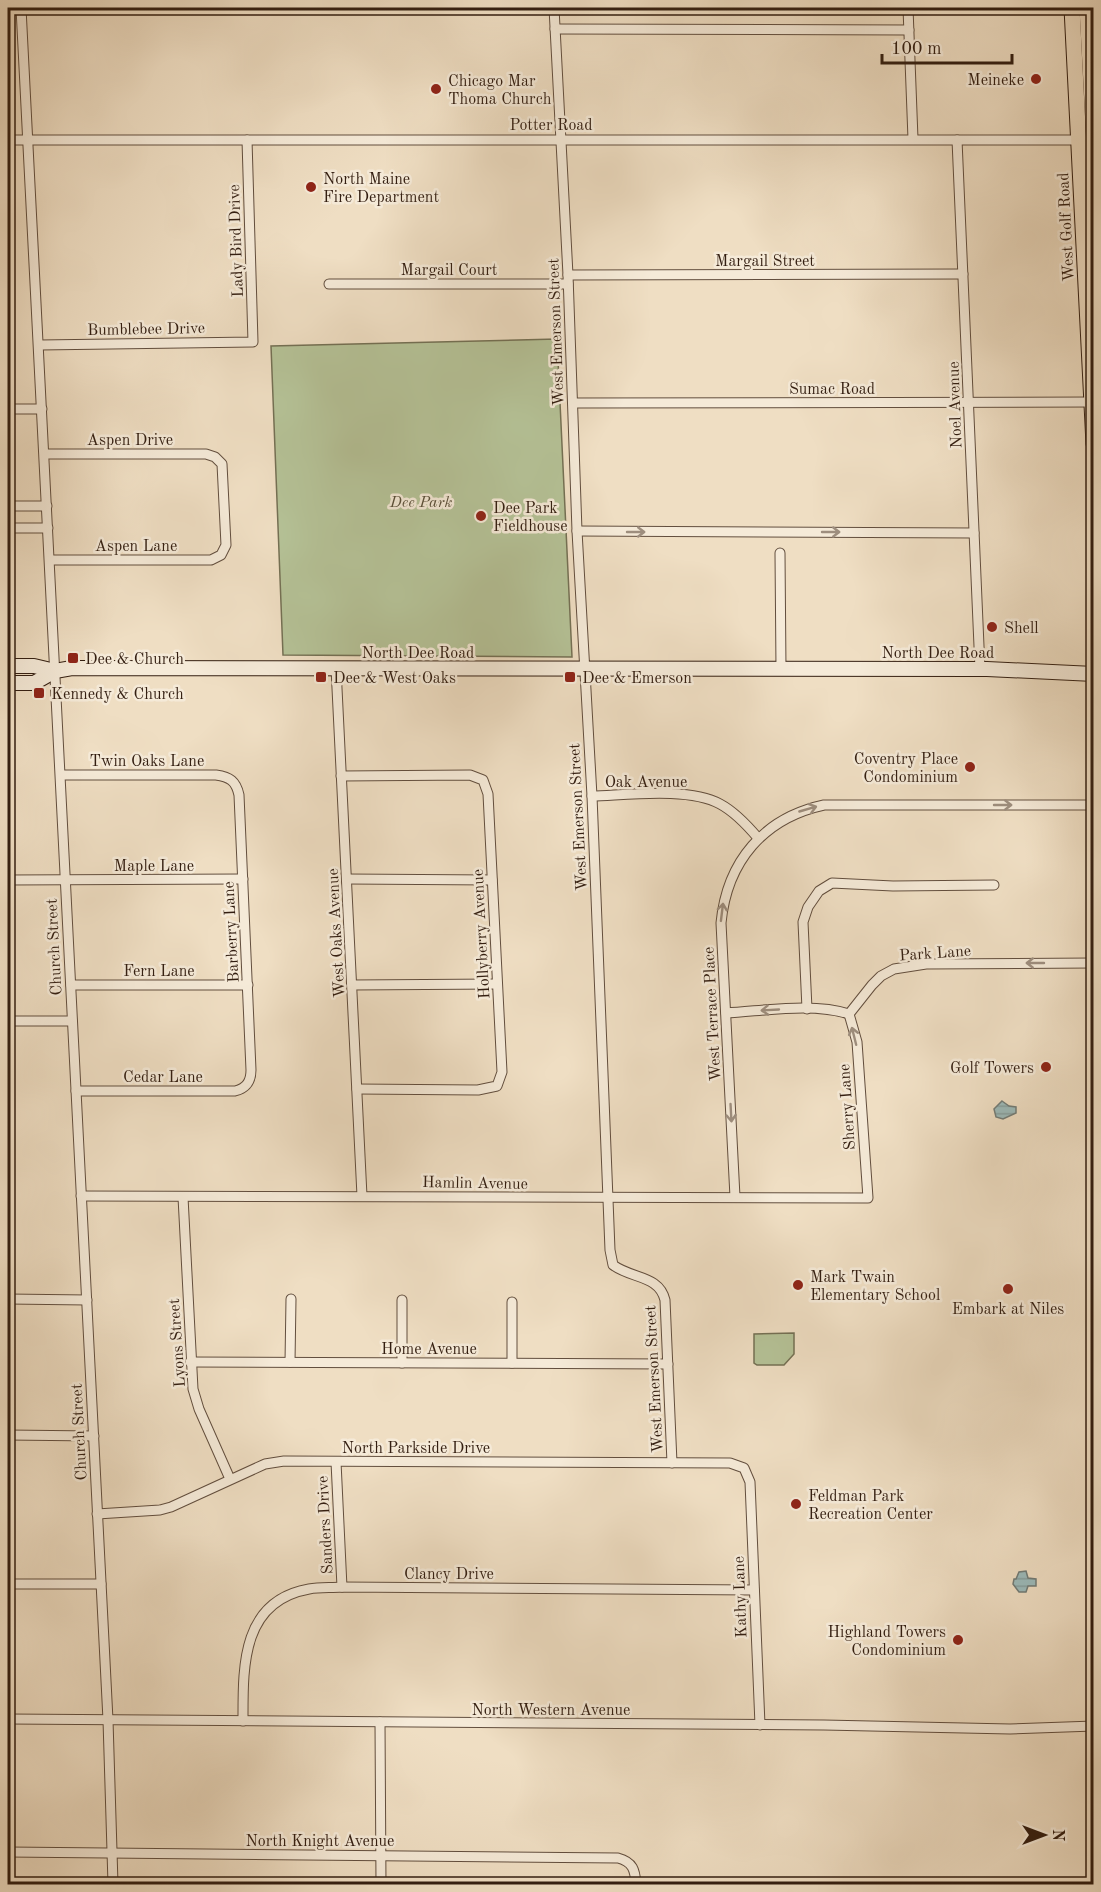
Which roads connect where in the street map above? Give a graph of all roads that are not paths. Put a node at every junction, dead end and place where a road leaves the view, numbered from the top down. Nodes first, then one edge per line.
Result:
1 (21, 8) edge
2 (554, 8) edge
3 (908, 8) edge
4 (1072, 8) edge
5 (1087, 8) edge
6 (555, 29) junction
7 (909, 30) junction
8 (913, 139) junction
9 (8, 140) edge
10 (29, 140) junction
11 (247, 140) junction
12 (560, 140) junction
13 (957, 140) junction
14 (1086, 140) edge
15 (963, 274) junction
16 (568, 279) junction
17 (329, 284) dead end
18 (253, 342) joint
19 (40, 345) junction
20 (1092, 402) edge
21 (573, 403) junction
22 (969, 404) junction
23 (42, 409) junction
24 (8, 410) edge
25 (1094, 444) edge
26 (45, 454) junction
27 (8, 506) edge
28 (47, 506) junction
29 (8, 528) edge
30 (48, 528) junction
31 (578, 531) junction
32 (974, 533) junction
33 (780, 554) dead end
34 (221, 555) joint
35 (50, 560) junction
36 (8, 666) edge
37 (336, 668) junction
38 (585, 668) junction
39 (781, 669) junction
40 (980, 669) junction
41 (55, 671) junction
42 (1094, 674) edge
43 (8, 683) edge
44 (60, 776) junction
45 (341, 776) junction
46 (232, 780) joint
47 (592, 796) junction
48 (1094, 805) edge
49 (758, 838) junction
50 (243, 879) junction
51 (347, 879) junction
52 (8, 880) edge
53 (65, 880) junction
54 (492, 880) junction
55 (994, 885) dead end
56 (1094, 963) edge
57 (497, 984) junction
58 (70, 985) junction
59 (248, 985) junction
60 (352, 985) junction
61 (807, 1009) junction
62 (726, 1013) junction
63 (849, 1014) junction
64 (8, 1021) edge
65 (72, 1021) junction
66 (248, 1084) joint
67 (357, 1089) junction
68 (76, 1091) junction
69 (81, 1196) junction
70 (362, 1196) junction
71 (183, 1197) junction
72 (735, 1197) junction
73 (608, 1198) junction
74 (868, 1198) joint
75 (8, 1299) edge
76 (291, 1299) dead end
77 (87, 1300) junction
78 (402, 1300) dead end
79 (512, 1302) dead end
80 (190, 1362) junction
81 (290, 1362) junction
82 (402, 1363) junction
83 (512, 1363) junction
84 (668, 1364) junction
85 (8, 1434) edge
86 (94, 1436) junction
87 (336, 1462) junction
88 (672, 1463) junction
89 (744, 1468) joint
90 (230, 1479) junction
91 (97, 1514) junction
92 (8, 1584) edge
93 (101, 1584) junction
94 (342, 1587) junction
95 (754, 1590) junction
96 (8, 1719) edge
97 (108, 1720) junction
98 (243, 1721) junction
99 (380, 1722) junction
100 (760, 1725) junction
101 (1094, 1726) edge
102 (8, 1852) edge
103 (112, 1853) junction
104 (381, 1856) junction
105 (113, 1884) edge
106 (381, 1884) edge
107 (636, 1884) edge

1 - 10 street, Church Street
2 - 6 street, West Emerson Street
3 - 7 street
4 - 14 main road, West Golf Road
5 - 14 main road, West Golf Road
6 - 7 street
6 - 12 street, West Emerson Street
7 - 8 street
8 - 12 street, Potter Road
8 - 13 street, Potter Road
9 - 10 street, Potter Road
10 - 11 street, Potter Road
10 - 19 street, Church Street
11 - 12 street, Potter Road
11 - 18 street, Lady Bird Drive
12 - 16 street, West Emerson Street
13 - 14 street, Potter Road
13 - 15 street, Noel Avenue
14 - 20 main road, West Golf Road
15 - 16 street, Margail Street
15 - 22 street, Noel Avenue
16 - 17 street, Margail Court
16 - 21 street, West Emerson Street
18 - 19 street, Bumblebee Drive
19 - 23 street, Church Street
20 - 22 street, Sumac Road
20 - 25 main road, West Golf Road
21 - 22 street, Sumac Road
21 - 31 street, West Emerson Street
22 - 32 street, Noel Avenue
23 - 24 street
23 - 26 street, Church Street
26 - 28 street, Church Street
26 - 34 street, Aspen Drive
27 - 28 street
28 - 30 street, Church Street
29 - 30 street
30 - 35 street, Church Street
31 -> 32 street
31 - 38 street, West Emerson Street
32 - 40 street, Noel Avenue
33 - 39 street
34 - 35 street, Aspen Lane
35 - 41 street, Church Street
36 - 41 street
37 - 38 street, North Dee Road
37 - 41 street, North Dee Road
37 - 45 street, West Oaks Avenue
38 - 39 street, North Dee Road
38 - 47 street, West Emerson Street
39 - 40 street, North Dee Road
40 - 42 street, North Dee Road
41 - 43 street
41 - 44 street, Church Street
44 - 46 street, Twin Oaks Lane
44 - 53 street, Church Street
45 - 51 street, West Oaks Avenue
45 - 54 street, Hollyberry Avenue
46 - 50 street, Barberry Lane
47 - 49 street, Oak Avenue
47 - 73 street, West Emerson Street
49 -> 48 street, West Terrace Place
62 -> 49 street, West Terrace Place
50 - 53 street, Maple Lane
50 - 59 street, Barberry Lane
51 - 54 street
51 - 60 street, West Oaks Avenue
52 - 53 street, Maple Lane
53 - 58 street, Church Street
54 - 57 street, Hollyberry Avenue
55 - 61 street
56 -> 63 street, Park Lane
57 - 60 street
57 - 67 street, Hollyberry Avenue
58 - 59 street, Fern Lane
58 - 65 street, Church Street
59 - 66 street, Barberry Lane
60 - 67 street, West Oaks Avenue
61 -> 62 street
61 - 63 street
62 -> 72 street, West Terrace Place
74 -> 63 street, Sherry Lane
64 - 65 street
65 - 68 street, Church Street
66 - 68 street, Cedar Lane
67 - 70 street, West Oaks Avenue
68 - 69 street, Church Street
69 - 71 street, Hamlin Avenue
69 - 77 street, Church Street
70 - 71 street, Hamlin Avenue
70 - 73 street, Hamlin Avenue
71 - 80 street, Lyons Street
72 - 73 street, Hamlin Avenue
72 - 74 street, Hamlin Avenue
73 - 84 street, West Emerson Street
75 - 77 street
76 - 81 street
77 - 86 street, Church Street
78 - 82 street
79 - 83 street
80 - 81 street, Home Avenue
80 - 90 street, Lyons Street
81 - 82 street, Home Avenue
82 - 83 street, Home Avenue
83 - 84 street, Home Avenue
84 - 88 street, West Emerson Street
85 - 86 street
86 - 91 street, Church Street
87 - 88 street, North Parkside Drive
87 - 90 street, North Parkside Drive
87 - 94 street, Sanders Drive
88 - 89 street, North Parkside Drive
89 - 95 street, Kathy Lane
90 - 91 street, North Parkside Drive
91 - 93 street, Church Street
92 - 93 street
93 - 97 street, Church Street
94 - 95 street, Clancy Drive
94 - 98 street, Clancy Drive
95 - 100 street, Kathy Lane
96 - 97 street, North Western Avenue
97 - 98 street, North Western Avenue
97 - 103 street, Church Street
98 - 99 street, North Western Avenue
99 - 100 street, North Western Avenue
99 - 104 street
100 - 101 street, North Western Avenue
102 - 103 street, North Knight Avenue
103 - 104 street, North Knight Avenue
103 - 105 street, Church Street
104 - 106 street
104 - 107 street, North Knight Avenue

